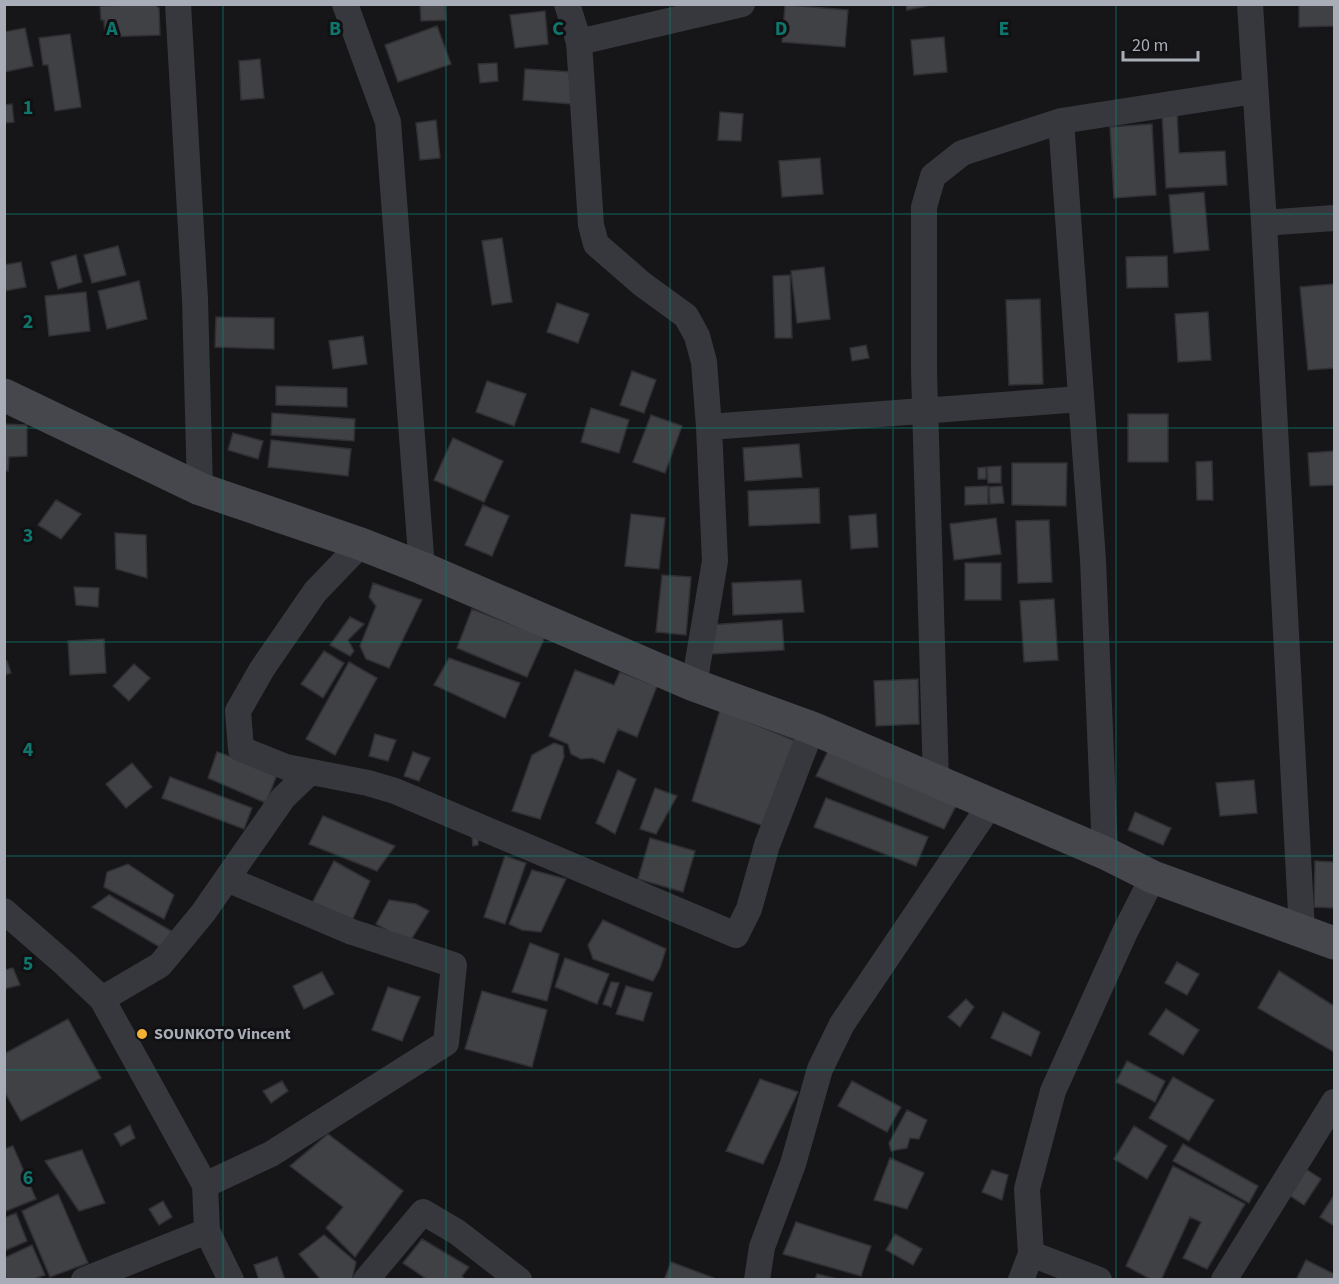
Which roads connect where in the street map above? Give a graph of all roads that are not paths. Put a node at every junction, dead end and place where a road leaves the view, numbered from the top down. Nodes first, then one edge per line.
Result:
1 (178, 4) edge
2 (345, 4) edge
3 (567, 4) edge
4 (742, 4) edge
5 (1250, 4) edge
6 (579, 42) junction
7 (1255, 91) junction
8 (1061, 121) junction
9 (1335, 218) edge
10 (1264, 223) junction
11 (4, 395) edge
12 (1081, 399) junction
13 (926, 410) junction
14 (710, 427) junction
15 (200, 489) junction
16 (361, 543) junction
17 (422, 568) junction
18 (694, 685) junction
19 (812, 728) junction
20 (309, 773) junction
21 (936, 781) junction
22 (990, 805) junction
23 (1105, 853) junction
24 (1153, 877) junction
25 (226, 879) junction
26 (4, 911) edge
27 (1302, 931) junction
28 (1335, 942) edge
29 (102, 999) junction
30 (1335, 1102) edge
31 (205, 1185) junction
32 (207, 1231) junction
33 (1031, 1254) junction
34 (84, 1280) edge
35 (231, 1280) edge
36 (366, 1280) edge
37 (519, 1280) edge
38 (757, 1280) edge
39 (1022, 1280) edge
40 (1099, 1280) edge
41 (1224, 1280) edge

1 - 15 street
2 - 17 street
3 - 6 street
4 - 6 street
5 - 7 street
6 - 14 street
7 - 8 street
7 - 10 street
8 - 12 street
8 - 13 street
9 - 10 street
10 - 27 street
11 - 15 street
12 - 13 street
12 - 23 street
13 - 14 street
13 - 21 street
14 - 18 street
15 - 16 street
16 - 17 street
16 - 20 street
17 - 18 street
18 - 19 street
19 - 20 street
19 - 21 street
20 - 25 street
21 - 22 street
22 - 23 street
22 - 38 street
23 - 24 street
24 - 27 street
24 - 33 street
25 - 29 street
25 - 31 street
26 - 29 street
27 - 28 street
29 - 31 street
30 - 41 street
31 - 32 street
32 - 34 street
32 - 35 street
33 - 39 street
33 - 40 street
36 - 37 street

